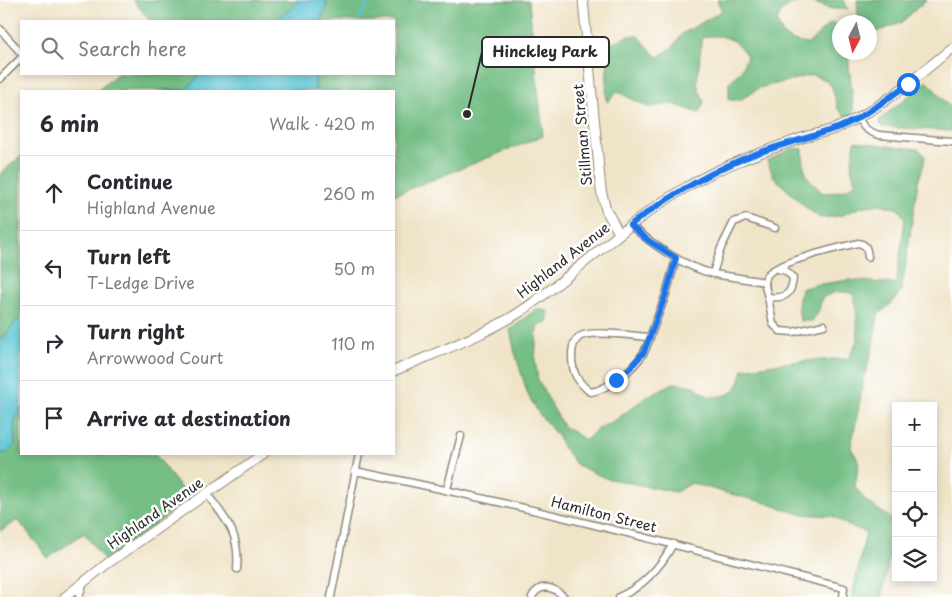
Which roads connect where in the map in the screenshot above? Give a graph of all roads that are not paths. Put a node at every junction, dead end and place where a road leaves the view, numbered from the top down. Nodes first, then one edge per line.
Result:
1 (584, 0) edge
2 (0, 29) edge
3 (952, 48) edge
4 (20, 52) edge
5 (20, 59) edge
6 (0, 79) edge
7 (858, 117) junction
8 (952, 141) edge
9 (630, 225) junction
10 (775, 228) dead end
11 (619, 233) junction
12 (868, 257) dead end
13 (676, 258) junction
14 (778, 269) junction
15 (713, 273) junction
16 (764, 282) junction
17 (768, 297) junction
18 (824, 324) dead end
19 (650, 337) junction
20 (395, 371) edge
21 (461, 436) dead end
22 (262, 455) edge
23 (359, 455) edge
24 (355, 471) junction
25 (447, 489) junction
26 (207, 494) junction
27 (673, 544) junction
28 (237, 569) dead end
29 (84, 584) junction
30 (65, 597) edge
31 (79, 597) edge
32 (331, 597) edge
33 (532, 597) edge
34 (564, 597) edge
35 (619, 597) edge
36 (843, 597) edge

1 - 11 street, Stillman Street
2 - 4 street
3 - 7 street, Highland Avenue
5 - 6 street
7 - 8 street
7 - 9 street, Highland Avenue
9 - 11 street, Highland Avenue
9 - 13 street
10 - 15 street
11 - 20 street, Highland Avenue
12 - 14 street
13 - 15 street
13 - 19 street
14 - 16 street
14 - 17 street
15 - 16 street
16 - 17 street
17 - 18 street
19 - 19 street
21 - 25 street
22 - 26 street, Highland Avenue
23 - 24 street
24 - 25 street, Hamilton Street
24 - 32 street
25 - 27 street, Hamilton Street
26 - 28 street
26 - 29 street, Highland Avenue
27 - 35 street
27 - 36 street, Hamilton Street
29 - 30 street, Highland Avenue
29 - 31 street
33 - 34 street

